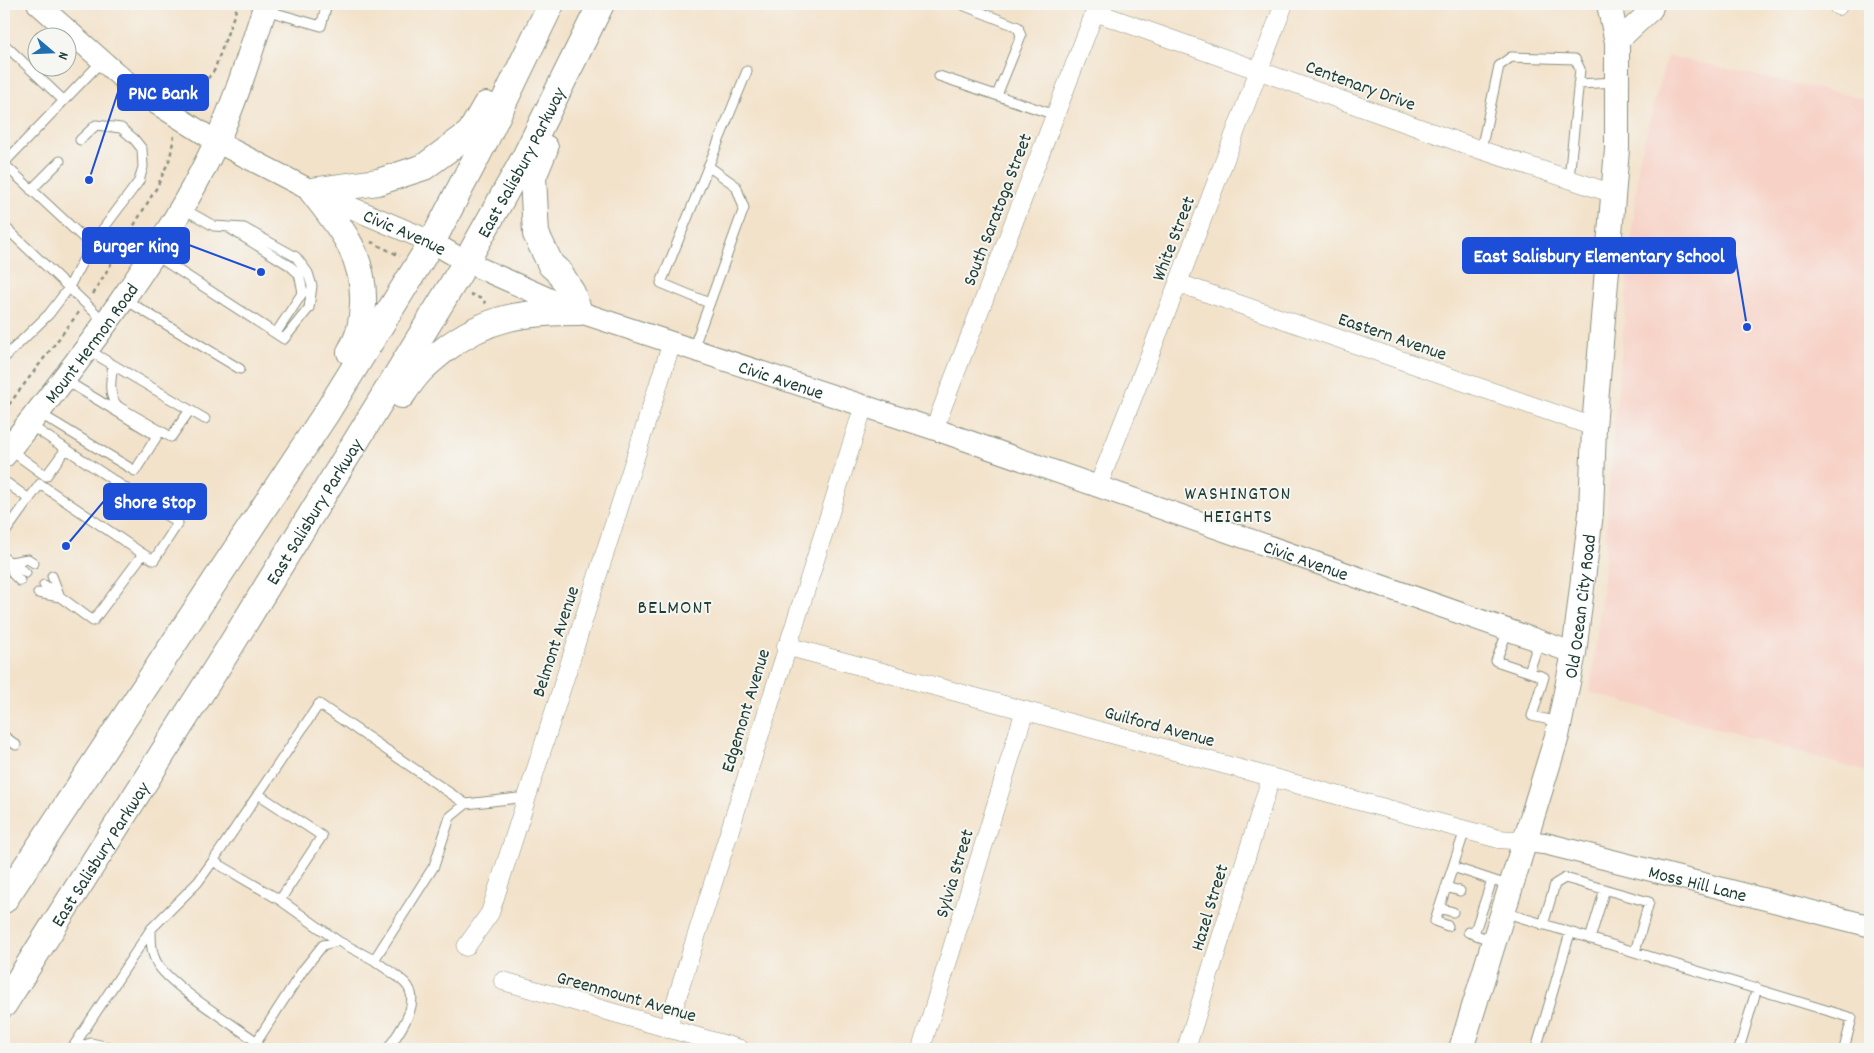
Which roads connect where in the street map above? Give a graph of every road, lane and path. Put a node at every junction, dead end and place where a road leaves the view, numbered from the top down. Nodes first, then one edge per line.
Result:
1 (38, 4) edge
2 (238, 4) edge
3 (327, 4) edge
4 (536, 4) edge
5 (551, 4) edge
6 (1284, 4) edge
7 (1609, 4) edge
8 (1654, 4) edge
9 (965, 6) dead end
10 (265, 7) edge
11 (1096, 8) edge
12 (596, 13) edge
13 (1617, 42) junction
14 (4, 44) edge
15 (102, 61) junction
16 (1259, 70) junction
17 (747, 71) dead end
18 (939, 76) dead end
19 (1617, 82) junction
20 (1578, 84) junction
21 (997, 95) junction
22 (63, 100) junction
23 (1055, 115) junction
24 (180, 119) junction
25 (80, 140) dead end
26 (217, 142) junction
27 (1481, 150) junction
28 (60, 161) dead end
29 (4, 163) edge
30 (708, 166) junction
31 (1569, 179) junction
32 (31, 190) junction
33 (312, 191) junction
34 (1614, 194) junction
35 (182, 208) junction
36 (4, 226) edge
37 (367, 240) dead end
38 (432, 242) junction
39 (91, 245) junction
40 (152, 253) junction
41 (401, 257) dead end
42 (466, 262) junction
43 (1178, 283) junction
44 (68, 289) junction
45 (470, 294) dead end
46 (122, 298) junction
47 (709, 303) junction
48 (86, 304) junction
49 (486, 307) dead end
50 (579, 312) junction
51 (105, 322) junction
52 (672, 342) junction
53 (85, 348) junction
54 (692, 349) junction
55 (4, 358) edge
56 (113, 364) junction
57 (240, 369) dead end
58 (62, 379) junction
59 (864, 405) junction
60 (190, 410) junction
61 (4, 411) edge
62 (32, 418) junction
63 (205, 419) dead end
64 (1594, 427) junction
65 (934, 429) junction
66 (66, 449) junction
67 (6, 452) edge
68 (43, 480) junction
69 (4, 481) edge
70 (1098, 486) junction
71 (29, 499) junction
72 (248, 533) junction
73 (4, 534) edge
74 (143, 554) junction
75 (7, 560) edge
76 (34, 563) dead end
77 (52, 576) dead end
78 (23, 577) dead end
79 (44, 585) dead end
80 (38, 593) dead end
81 (60, 596) junction
82 (256, 604) junction
83 (1508, 630) junction
84 (1539, 641) junction
85 (786, 646) junction
86 (1574, 653) junction
87 (1529, 672) junction
88 (1025, 710) junction
89 (1560, 722) junction
90 (4, 736) edge
91 (16, 746) dead end
92 (1271, 778) junction
93 (258, 794) junction
94 (527, 797) junction
95 (466, 804) junction
96 (1465, 830) junction
97 (1524, 841) junction
98 (214, 861) junction
99 (1453, 867) junction
100 (1501, 883) junction
101 (1446, 887) junction
102 (1605, 889) junction
103 (1460, 892) dead end
104 (4, 900) edge
105 (280, 900) junction
106 (1489, 904) junction
107 (1439, 908) junction
108 (1453, 912) dead end
109 (1543, 925) junction
110 (1448, 926) dead end
111 (1870, 926) edge
112 (151, 929) junction
113 (1570, 933) junction
114 (1478, 936) junction
115 (1590, 939) junction
116 (338, 941) junction
117 (466, 947) dead end
118 (1635, 952) junction
119 (374, 960) junction
120 (502, 981) dead end
121 (1757, 988) junction
122 (4, 1004) edge
123 (666, 1029) junction
124 (254, 1046) edge
125 (73, 1048) edge
126 (118, 1049) edge
127 (388, 1049) edge
128 (740, 1049) edge
129 (921, 1049) edge
130 (1186, 1049) edge
131 (1461, 1049) edge
132 (1536, 1049) edge
133 (1739, 1049) edge
134 (1844, 1049) edge

1 - 15 street, Civic Avenue
2 - 24 path
3 - 10 lane
4 - 33 main road
5 - 38 main road
6 - 16 street, White Street
7 - 13 main road, Old Ocean City Road
8 - 13 street
9 - 21 lane
10 - 26 main road, Mount Hermon Road
11 - 16 street, Centenary Drive
11 - 23 street, South Saratoga Street
12 - 42 main road, East Salisbury Parkway
12 - 50 main road
13 - 19 main road, Old Ocean City Road
14 - 22 lane
15 - 22 lane
15 - 24 street, Civic Avenue
16 - 27 street, Centenary Drive
16 - 43 street, White Street
17 - 30 lane
18 - 21 lane
19 - 20 lane
19 - 34 main road, Old Ocean City Road
20 - 27 lane
20 - 31 lane
21 - 23 lane
22 - 29 lane
23 - 65 street, South Saratoga Street
24 - 26 street, Civic Avenue
24 - 48 path
25 - 39 lane
26 - 33 street, Civic Avenue
26 - 35 main road, Mount Hermon Road
27 - 31 street, Centenary Drive
28 - 32 lane
29 - 32 lane
30 - 47 lane
30 - 47 lane
31 - 34 street, Centenary Drive
32 - 39 lane
33 - 38 street, Civic Avenue
33 - 72 main road
34 - 64 main road, Old Ocean City Road
35 - 40 main road, Mount Hermon Road
35 - 40 lane
36 - 44 lane
37 - 41 path
38 - 42 street, Civic Avenue
38 - 72 main road
39 - 44 lane
40 - 46 main road, Mount Hermon Road
42 - 50 street, Civic Avenue
42 - 82 main road, East Salisbury Parkway
43 - 64 street, Eastern Avenue
43 - 70 street, White Street
44 - 48 lane
44 - 55 lane
45 - 49 path
46 - 51 main road, Mount Hermon Road
46 - 57 lane
47 - 54 lane
48 - 51 lane
48 - 61 path
50 - 52 street, Civic Avenue
50 - 82 main road
51 - 53 main road, Mount Hermon Road
52 - 54 street, Civic Avenue
52 - 94 street, Belmont Avenue
53 - 56 lane
53 - 58 main road, Mount Hermon Road
54 - 59 street, Civic Avenue
56 - 60 lane
56 - 60 lane
58 - 62 main road, Mount Hermon Road
58 - 62 lane
59 - 65 street, Civic Avenue
59 - 85 street, Edgemont Avenue
60 - 63 lane
62 - 66 lane
62 - 67 main road, Mount Hermon Road
64 - 86 main road, Old Ocean City Road
65 - 70 street, Civic Avenue
66 - 68 lane
66 - 74 lane
67 - 68 lane
68 - 71 lane
68 - 74 lane
69 - 71 lane
70 - 83 street, Civic Avenue
71 - 73 lane
72 - 104 main road
74 - 81 lane
75 - 76 lane
75 - 78 lane
77 - 81 lane
79 - 81 lane
80 - 81 lane
82 - 122 main road, East Salisbury Parkway
83 - 84 street, Civic Avenue
83 - 87 lane
84 - 86 street, Civic Avenue
84 - 87 lane
85 - 88 street, Guilford Avenue
85 - 123 street, Edgemont Avenue
86 - 89 main road, Old Ocean City Road
87 - 89 lane
88 - 92 street, Guilford Avenue
88 - 129 street, Sylvia Street
89 - 97 main road, Old Ocean City Road
90 - 91 lane
92 - 96 street, Guilford Avenue
92 - 130 street, Hazel Street
93 - 95 lane
93 - 98 lane
93 - 105 lane
94 - 95 lane
94 - 117 street, Belmont Avenue
95 - 119 lane
96 - 97 street, Guilford Avenue
96 - 99 lane
97 - 100 main road, Old Ocean City Road
97 - 111 street, Moss Hill Lane
98 - 105 lane
98 - 112 lane
99 - 100 lane
99 - 101 lane
100 - 106 main road, Old Ocean City Road
101 - 103 lane
101 - 107 lane
102 - 109 lane
102 - 115 lane
102 - 118 lane
105 - 116 lane
106 - 109 lane
106 - 114 main road, Old Ocean City Road
106 - 114 lane
107 - 108 lane
107 - 110 lane
109 - 113 lane
112 - 124 lane
112 - 125 lane
113 - 115 lane
113 - 132 lane
114 - 131 main road, Old Ocean City Road
115 - 118 lane
116 - 119 lane
116 - 124 lane
118 - 121 lane
119 - 127 lane
120 - 123 street, Greenmount Avenue
121 - 133 lane
121 - 134 lane
123 - 128 street, Greenmount Avenue
125 - 126 lane

